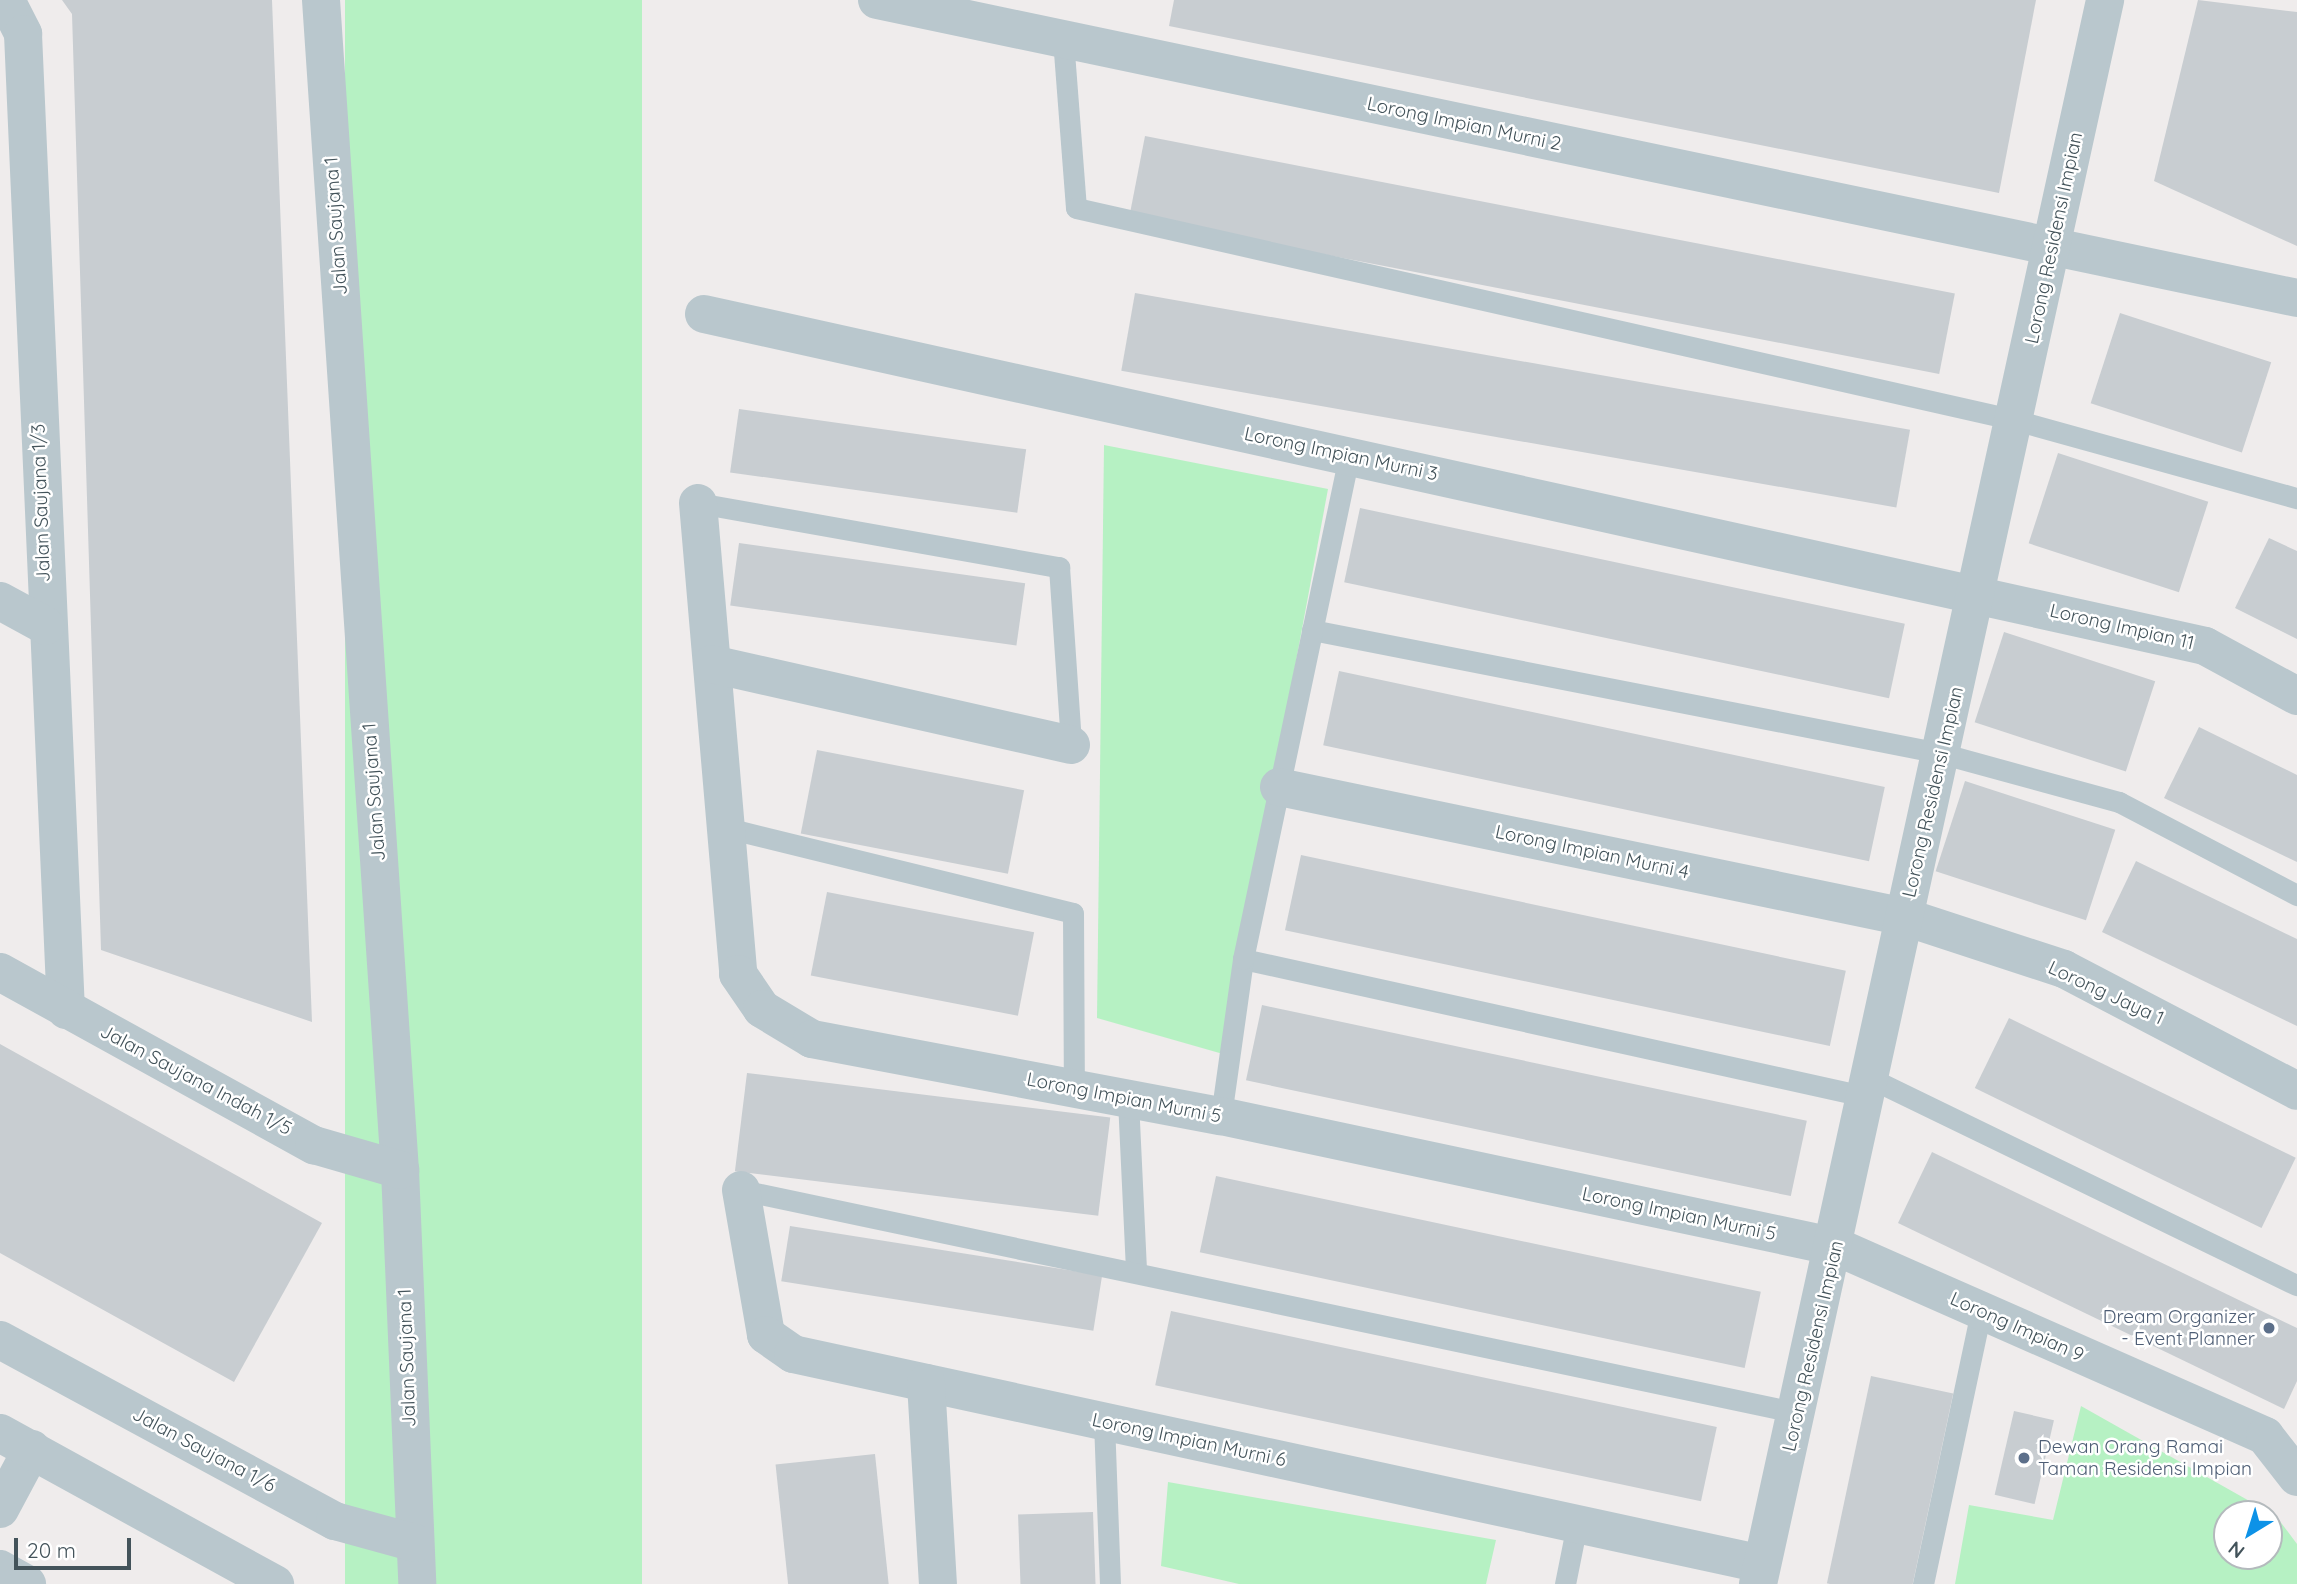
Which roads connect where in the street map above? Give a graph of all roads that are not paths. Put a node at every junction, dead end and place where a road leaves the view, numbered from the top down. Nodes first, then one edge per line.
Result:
1 (6, 0) edge
2 (321, 0) edge
3 (877, 0) edge
4 (2105, 0) edge
5 (1063, 39) junction
6 (2052, 249) junction
7 (2297, 298) edge
8 (704, 314) dead end
9 (2015, 420) junction
10 (1349, 456) junction
11 (2297, 498) edge
12 (698, 503) joint
13 (1979, 594) junction
14 (0, 601) edge
15 (46, 626) junction
16 (1312, 630) junction
17 (712, 664) junction
18 (2297, 696) edge
19 (1071, 745) joint
20 (1940, 753) junction
21 (1279, 787) junction
22 (727, 828) junction
23 (2297, 895) edge
24 (1905, 917) junction
25 (1243, 958) junction
26 (0, 972) edge
27 (66, 1010) junction
28 (1870, 1088) junction
29 (1074, 1089) junction
30 (2297, 1091) edge
31 (1128, 1100) junction
32 (1221, 1116) junction
33 (400, 1170) junction
34 (740, 1190) joint
35 (1836, 1248) junction
36 (1136, 1272) junction
37 (2297, 1285) edge
38 (1981, 1311) junction
39 (0, 1340) edge
40 (926, 1383) junction
41 (1798, 1413) junction
42 (1104, 1421) junction
43 (16, 1441) edge
44 (2297, 1477) edge
45 (0, 1510) edge
46 (1577, 1524) junction
47 (415, 1543) junction
48 (0, 1569) edge
49 (1760, 1574) edge
50 (27, 1584) edge
51 (275, 1584) edge
52 (417, 1584) edge
53 (938, 1584) edge
54 (1110, 1584) edge
55 (1565, 1584) edge
56 (1923, 1584) edge

1 - 15 street, Jalan Saujana 1/3
2 - 33 street, Jalan Saujana 1
3 - 5 street, Lorong Impian Murni 2
4 - 6 street, Lorong Residensi Impian
5 - 6 street, Lorong Impian Murni 2
5 - 9 lane
6 - 7 street, Lorong Impian Murni 2
6 - 9 street, Lorong Residensi Impian
8 - 10 street, Lorong Impian Murni 3
9 - 11 lane
9 - 13 street, Lorong Residensi Impian
10 - 13 street, Lorong Impian Murni 3
10 - 16 lane
12 - 17 street, Lorong Impian Murni 5
12 - 19 lane
13 - 18 street, Lorong Impian 11
13 - 20 street, Lorong Residensi Impian
14 - 15 street
15 - 27 street, Jalan Saujana 1/3
16 - 20 lane
16 - 21 lane
17 - 19 street
17 - 22 street, Lorong Impian Murni 5
20 - 23 lane
20 - 24 street, Lorong Residensi Impian
21 - 24 street, Lorong Impian Murni 4
21 - 25 lane
22 - 29 street, Lorong Impian Murni 5
22 - 29 lane
24 - 28 street, Lorong Residensi Impian
24 - 30 street, Lorong Jaya 1
25 - 28 lane
25 - 32 lane
26 - 27 street, Jalan Saujana Indah 1/5
27 - 33 street, Jalan Saujana Indah 1/5
28 - 35 street, Lorong Residensi Impian
28 - 37 lane
29 - 31 street, Lorong Impian Murni 5
31 - 32 street, Lorong Impian Murni 5
31 - 36 lane
32 - 35 street, Lorong Impian Murni 5
33 - 47 street, Jalan Saujana 1
34 - 36 lane
34 - 40 street, Lorong Impian Murni 6
35 - 38 street, Lorong Impian 9
35 - 41 street, Lorong Residensi Impian
36 - 41 lane
38 - 44 street, Lorong Impian 9
38 - 56 lane
39 - 47 street, Jalan Saujana 1/6
40 - 42 street, Lorong Impian Murni 6
40 - 53 street
41 - 49 street, Lorong Residensi Impian
42 - 46 street, Lorong Impian Murni 6
42 - 54 lane
43 - 45 street
43 - 51 street
46 - 49 street, Lorong Impian Murni 6
46 - 55 lane
47 - 52 street, Jalan Saujana 1
48 - 50 street

